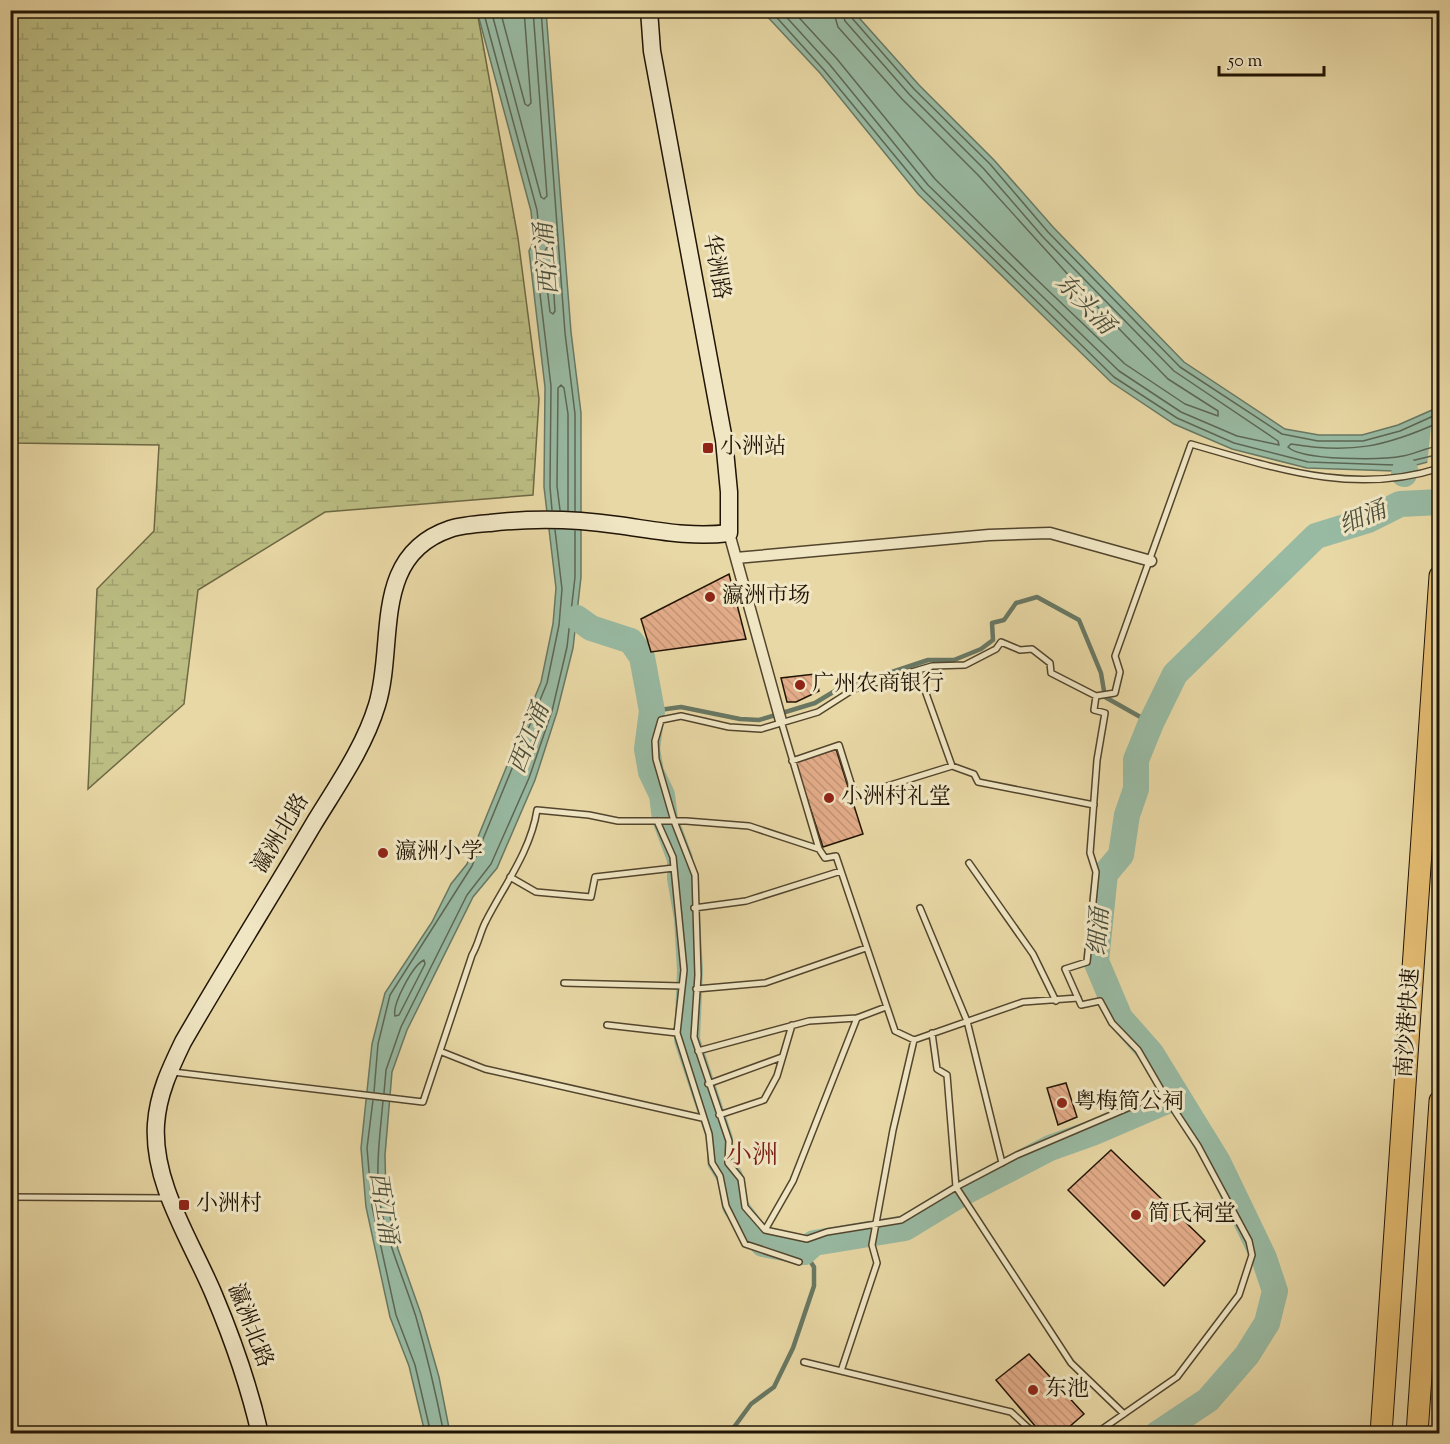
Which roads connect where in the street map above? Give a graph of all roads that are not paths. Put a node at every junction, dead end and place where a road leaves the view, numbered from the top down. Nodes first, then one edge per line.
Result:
1 (649, 10) edge
2 (1440, 468) edge
3 (729, 533) junction
4 (736, 558) junction
5 (1150, 561) junction
6 (1440, 576) edge
7 (918, 671) junction
8 (1096, 696) junction
9 (781, 721) junction
10 (792, 761) junction
11 (952, 766) junction
12 (1094, 805) junction
13 (657, 821) junction
14 (674, 821) junction
15 (819, 849) junction
16 (969, 863) dead end
17 (674, 868) junction
18 (841, 871) junction
19 (510, 877) junction
20 (920, 908) dead end
21 (694, 909) junction
22 (866, 948) junction
23 (564, 983) dead end
24 (682, 986) junction
25 (696, 989) junction
26 (1078, 998) junction
27 (1056, 1001) junction
28 (886, 1007) junction
29 (856, 1018) junction
30 (967, 1021) junction
31 (607, 1025) dead end
32 (792, 1025) junction
33 (677, 1033) junction
34 (932, 1033) junction
35 (914, 1040) junction
36 (698, 1051) junction
37 (442, 1052) junction
38 (783, 1057) junction
39 (169, 1071) junction
40 (708, 1084) junction
41 (1162, 1093) junction
42 (1440, 1101) edge
43 (719, 1115) junction
44 (702, 1118) junction
45 (1002, 1163) junction
46 (956, 1187) junction
47 (10, 1197) edge
48 (171, 1198) junction
49 (876, 1223) junction
50 (765, 1230) junction
51 (799, 1262) dead end
52 (804, 1362) dead end
53 (841, 1371) junction
54 (1124, 1414) junction
55 (260, 1434) edge
56 (1035, 1434) edge
57 (1095, 1434) edge
58 (1381, 1434) edge
59 (1417, 1434) edge

1 - 3 main road, 华洲路
2 - 5 lane
3 - 4 street
3 - 39 main road, 瀛洲北路
4 - 5 street
4 - 9 street
5 - 8 lane
6 - 58 highway, 南沙港快速
7 - 8 lane
7 - 9 lane
7 - 11 lane
8 - 12 lane
9 - 10 lane
9 - 14 lane
10 - 11 lane
10 - 15 lane
11 - 12 lane
12 - 26 lane
13 - 14 lane
13 - 17 lane
13 - 19 lane
14 - 15 lane
14 - 21 lane
15 - 18 lane
16 - 27 lane
17 - 19 lane
17 - 24 lane
18 - 21 lane
18 - 22 lane
19 - 37 lane
20 - 30 lane
21 - 25 lane
22 - 25 lane
22 - 28 lane
23 - 24 lane
24 - 33 lane
25 - 36 lane
26 - 27 lane
26 - 41 lane
27 - 30 lane
28 - 29 lane
28 - 35 lane
29 - 32 lane
29 - 50 lane
30 - 34 lane
30 - 45 lane
31 - 33 lane
32 - 36 lane
32 - 38 lane
33 - 44 lane
34 - 35 lane
34 - 46 lane
35 - 49 lane
36 - 40 lane
37 - 39 lane
37 - 44 lane
38 - 40 lane
38 - 43 lane
39 - 48 main road, 瀛洲北路
40 - 43 lane
41 - 45 lane
41 - 54 lane
42 - 59 highway, 南沙港快速
43 - 50 lane
44 - 51 lane
45 - 46 lane
46 - 49 lane
46 - 54 lane
47 - 48 lane
48 - 55 main road, 瀛洲北路
49 - 50 lane
49 - 53 lane
52 - 53 lane
53 - 56 lane
54 - 57 lane

